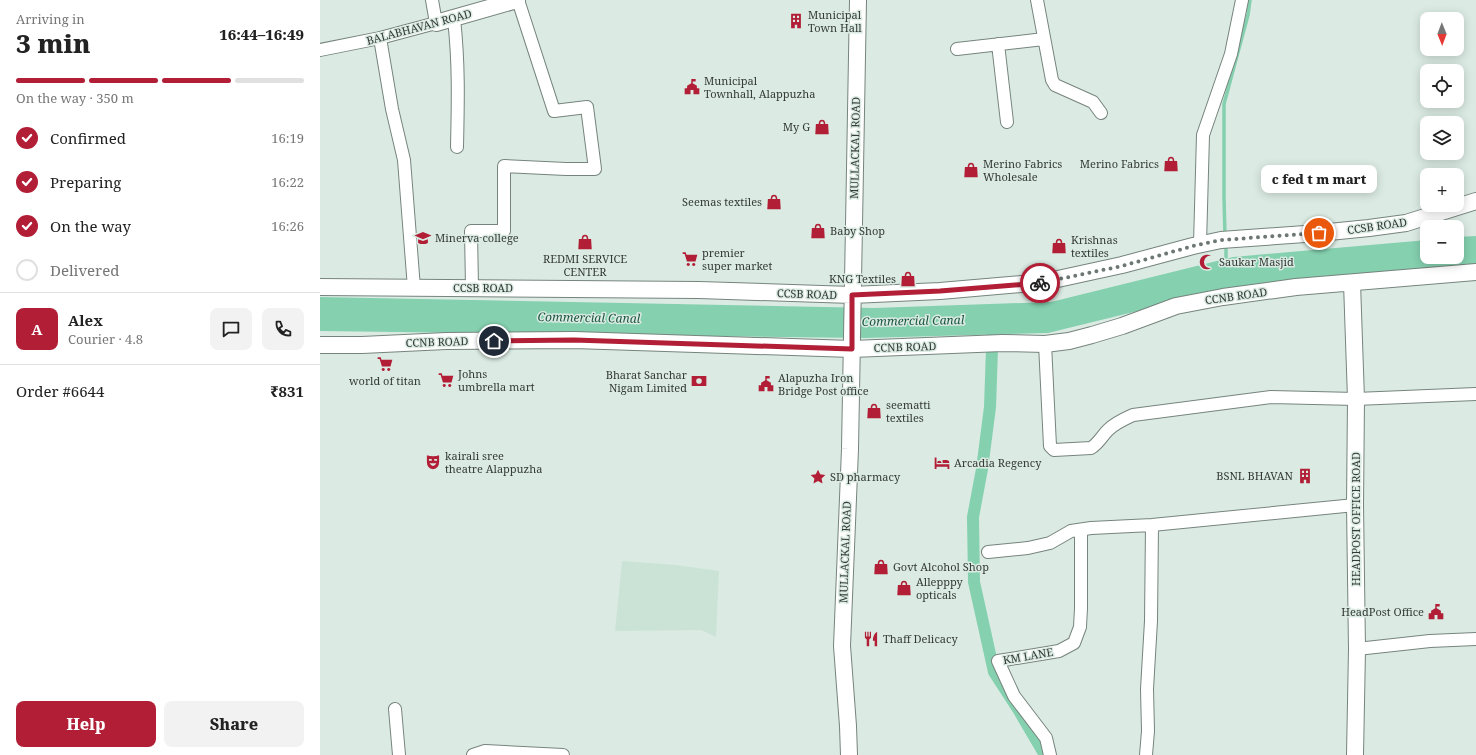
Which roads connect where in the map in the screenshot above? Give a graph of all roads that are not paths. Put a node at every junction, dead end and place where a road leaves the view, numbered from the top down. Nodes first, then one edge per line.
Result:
1 (432, 0) edge
2 (517, 0) edge
3 (858, 0) edge
4 (1037, 0) edge
5 (1242, 0) edge
6 (454, 19) junction
7 (436, 23) junction
8 (380, 38) junction
9 (1044, 39) junction
10 (998, 44) junction
11 (957, 49) dead end
12 (320, 50) edge
13 (1101, 113) dead end
14 (1007, 122) dead end
15 (457, 147) dead end
16 (1476, 201) edge
17 (1200, 244) junction
18 (1476, 272) edge
19 (1352, 283) junction
20 (320, 287) edge
21 (414, 288) junction
22 (472, 288) junction
23 (852, 298) junction
24 (1045, 344) junction
25 (320, 345) edge
26 (852, 347) junction
27 (1476, 394) edge
28 (1356, 400) junction
29 (1355, 505) junction
30 (1152, 525) junction
31 (1081, 530) junction
32 (988, 552) dead end
33 (1476, 639) edge
34 (1357, 649) junction
35 (395, 709) dead end
36 (399, 755) edge
37 (473, 755) edge
38 (563, 755) edge
39 (849, 755) edge
40 (1050, 755) edge
41 (1146, 755) edge
42 (1354, 755) edge

1 - 7 street
2 - 6 main road, BALABHAVAN ROAD
2 - 22 street
3 - 23 main road, MULLACKAL ROAD
4 - 9 street
5 - 17 street
6 - 7 main road, BALABHAVAN ROAD
6 - 15 street
7 - 8 street, BALABHAVAN ROAD
8 - 12 street, BALABHAVAN ROAD
8 - 21 street
9 - 10 street
9 - 13 street
10 - 11 street
10 - 14 street
16 - 17 main road, CCSB ROAD
17 - 23 main road, CCSB ROAD
18 - 19 main road, CCNB ROAD
19 - 24 main road, CCNB ROAD
19 - 28 main road, HEADPOST OFFICE ROAD
20 - 21 main road, CCSB ROAD
21 - 22 main road, CCSB ROAD
22 - 23 main road, CCSB ROAD
23 - 26 main road, MULLACKAL ROAD
24 - 26 main road, CCNB ROAD
24 - 28 street
25 - 26 main road, CCNB ROAD
26 - 39 main road, MULLACKAL ROAD
27 - 28 street
28 - 29 main road, HEADPOST OFFICE ROAD
29 - 30 street
29 - 34 main road, HEADPOST OFFICE ROAD
30 - 31 street
30 - 41 street
31 - 32 street
31 - 40 street, KM LANE
33 - 34 street
34 - 42 main road, HEADPOST OFFICE ROAD
35 - 36 street
37 - 38 street

